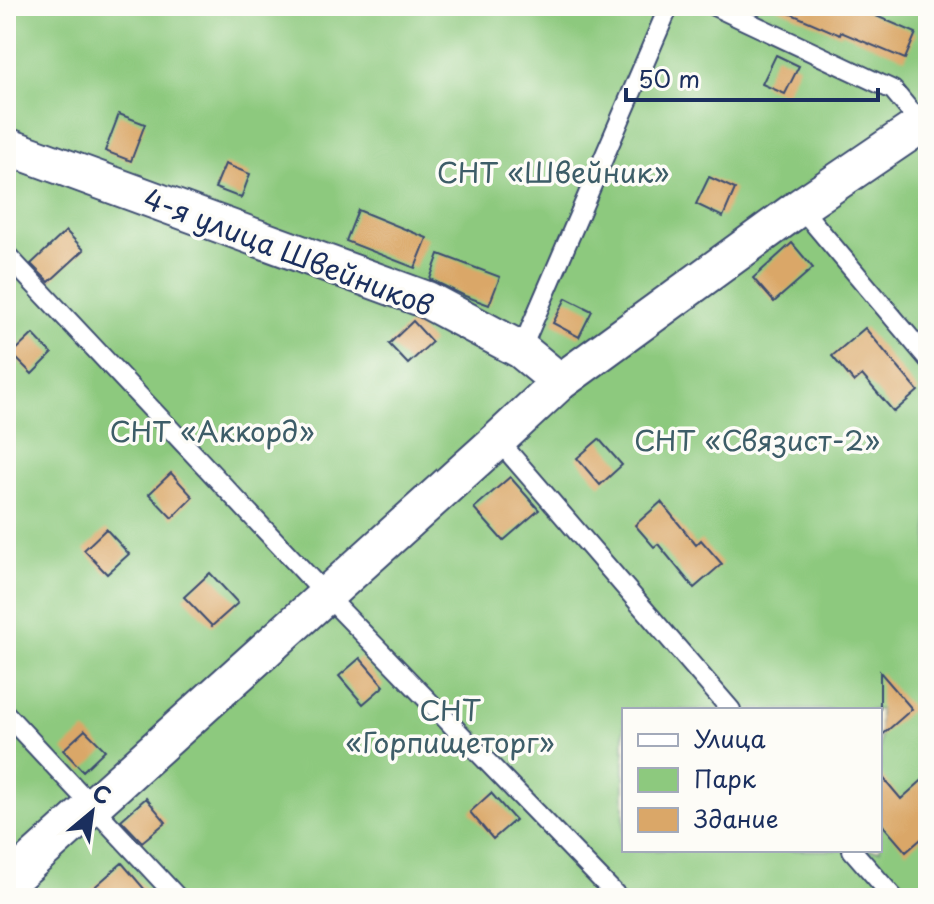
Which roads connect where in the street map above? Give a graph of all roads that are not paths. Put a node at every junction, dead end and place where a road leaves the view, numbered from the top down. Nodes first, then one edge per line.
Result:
1 (669, 6) edge
2 (714, 6) edge
3 (925, 122) edge
4 (6, 146) edge
5 (800, 207) junction
6 (6, 254) edge
7 (521, 350) junction
8 (928, 359) edge
9 (560, 382) junction
10 (498, 440) junction
11 (326, 595) junction
12 (729, 708) edge
13 (6, 714) edge
14 (91, 807) junction
15 (854, 852) edge
16 (6, 884) edge
17 (178, 898) edge
18 (619, 898) edge
19 (894, 898) edge

1 - 7 lane
2 - 3 lane
3 - 5 street
4 - 7 street, 4-я улица Швейников
5 - 8 lane
5 - 9 street
6 - 11 lane
7 - 9 street, 4-я улица Швейников
9 - 10 street
10 - 11 street
10 - 12 lane
11 - 14 street
11 - 18 lane
13 - 14 lane
14 - 16 street
14 - 17 lane
15 - 19 lane

